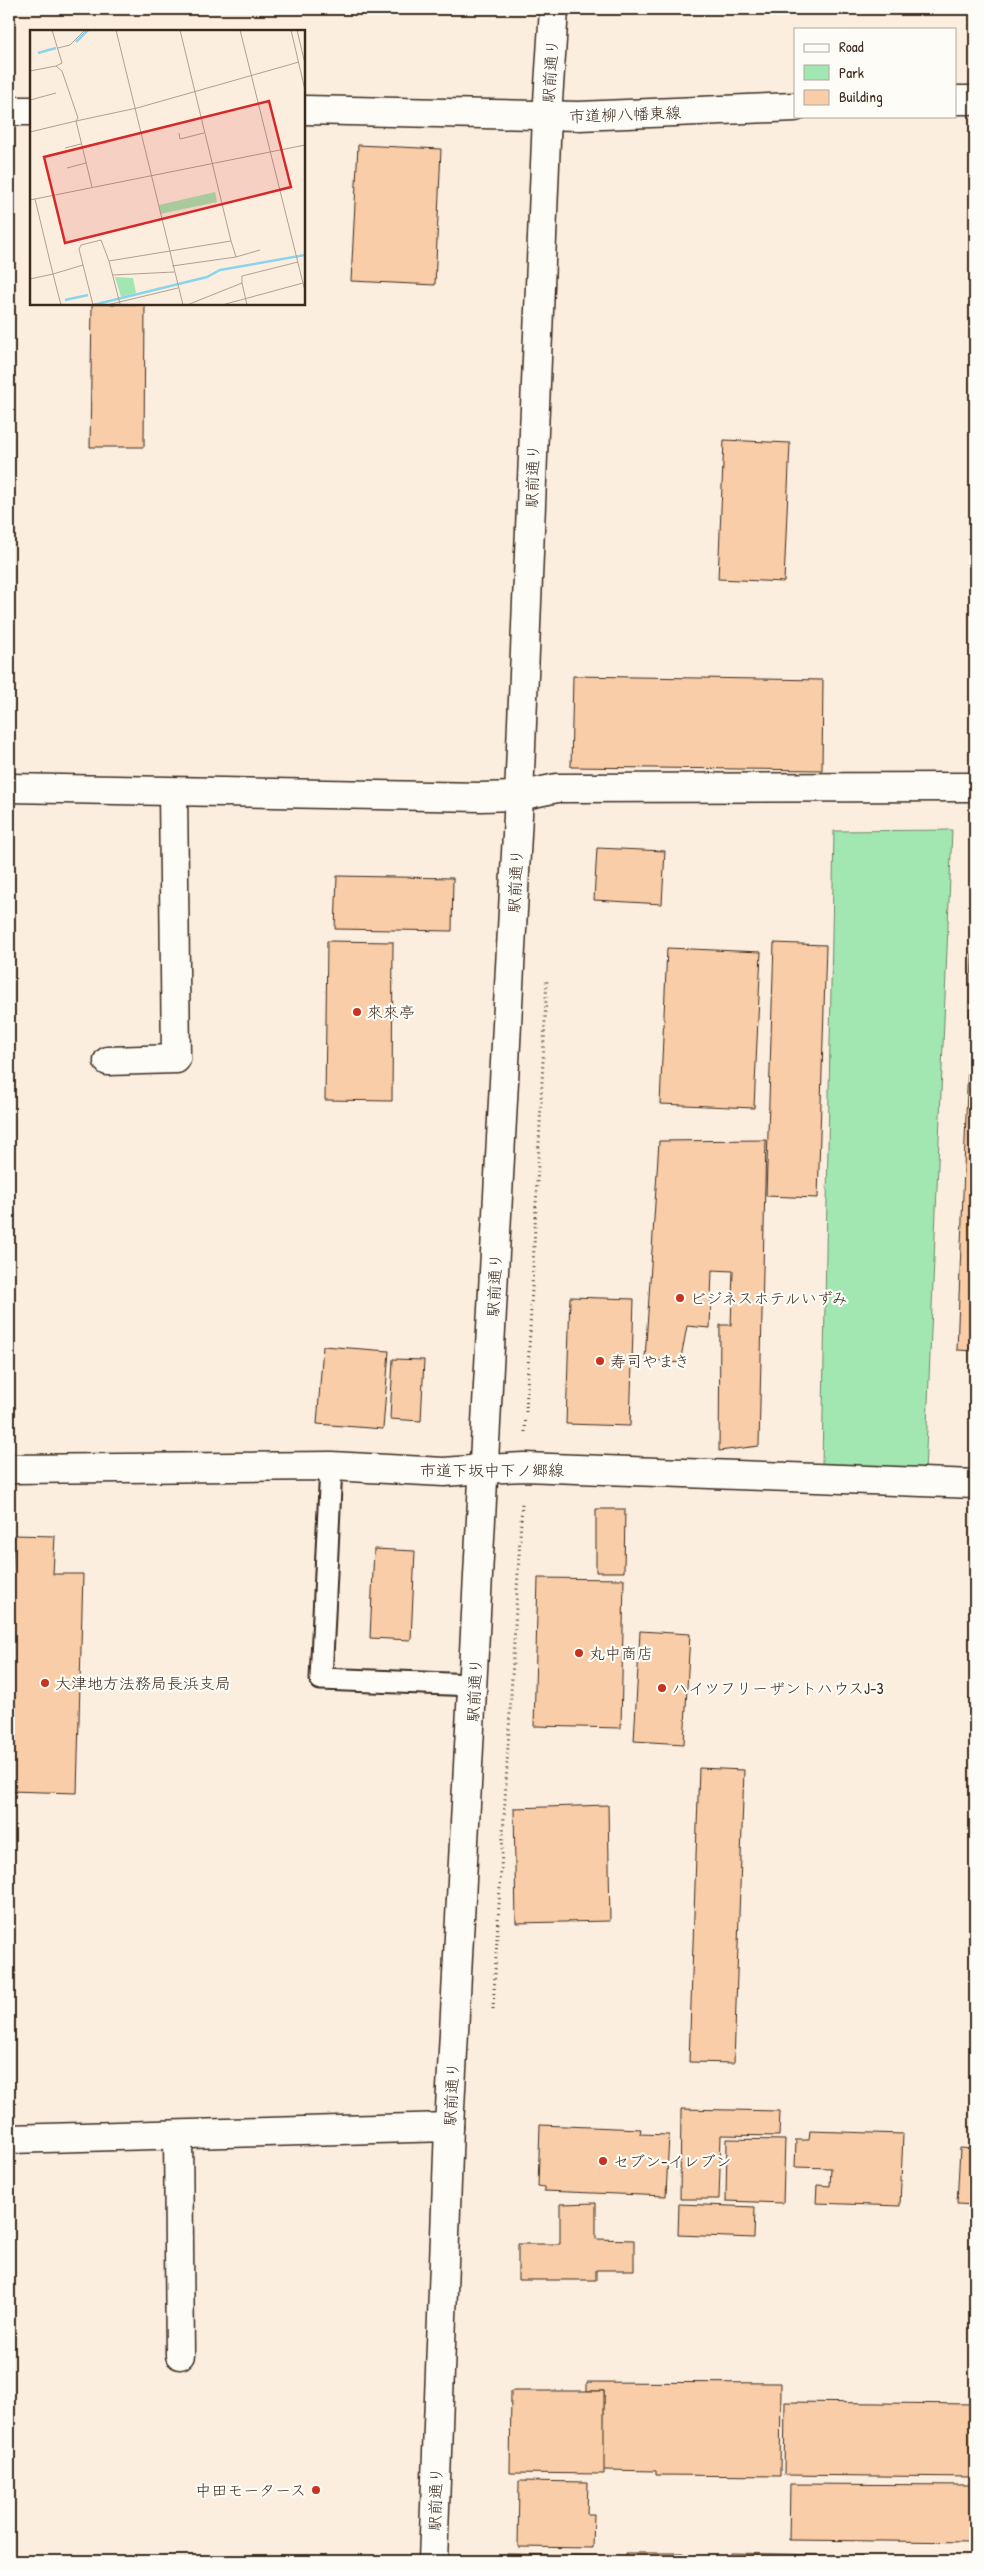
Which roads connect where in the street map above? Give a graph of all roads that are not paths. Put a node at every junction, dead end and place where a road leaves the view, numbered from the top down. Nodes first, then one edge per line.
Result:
1 (554, 9) edge
2 (956, 100) edge
3 (975, 100) edge
4 (794, 107) edge
5 (305, 110) edge
6 (9, 111) edge
7 (30, 111) edge
8 (547, 116) junction
9 (975, 787) edge
10 (9, 788) edge
11 (173, 792) junction
12 (519, 796) junction
13 (108, 1060) dead end
14 (331, 1466) junction
15 (9, 1469) edge
16 (484, 1469) junction
17 (975, 1484) edge
18 (474, 1685) junction
19 (449, 2128) junction
20 (178, 2135) junction
21 (9, 2140) edge
22 (180, 2355) dead end
23 (433, 2561) edge

1 - 8 street, 駅前通り
2 - 3 street
4 - 8 street, 市道柳八幡東線
5 - 8 street, 市道柳八幡東線
6 - 7 street
8 - 12 street, 駅前通り
9 - 12 street
10 - 11 street
11 - 12 street
11 - 13 street
12 - 16 street, 駅前通り
14 - 15 street, 市道下坂中下ノ郷線
14 - 16 street, 市道下坂中下ノ郷線
14 - 18 lane
16 - 17 street, 市道下坂中下ノ郷線
16 - 18 street, 駅前通り
18 - 19 street, 駅前通り
19 - 20 street
19 - 23 street, 駅前通り
20 - 21 street
20 - 22 street

